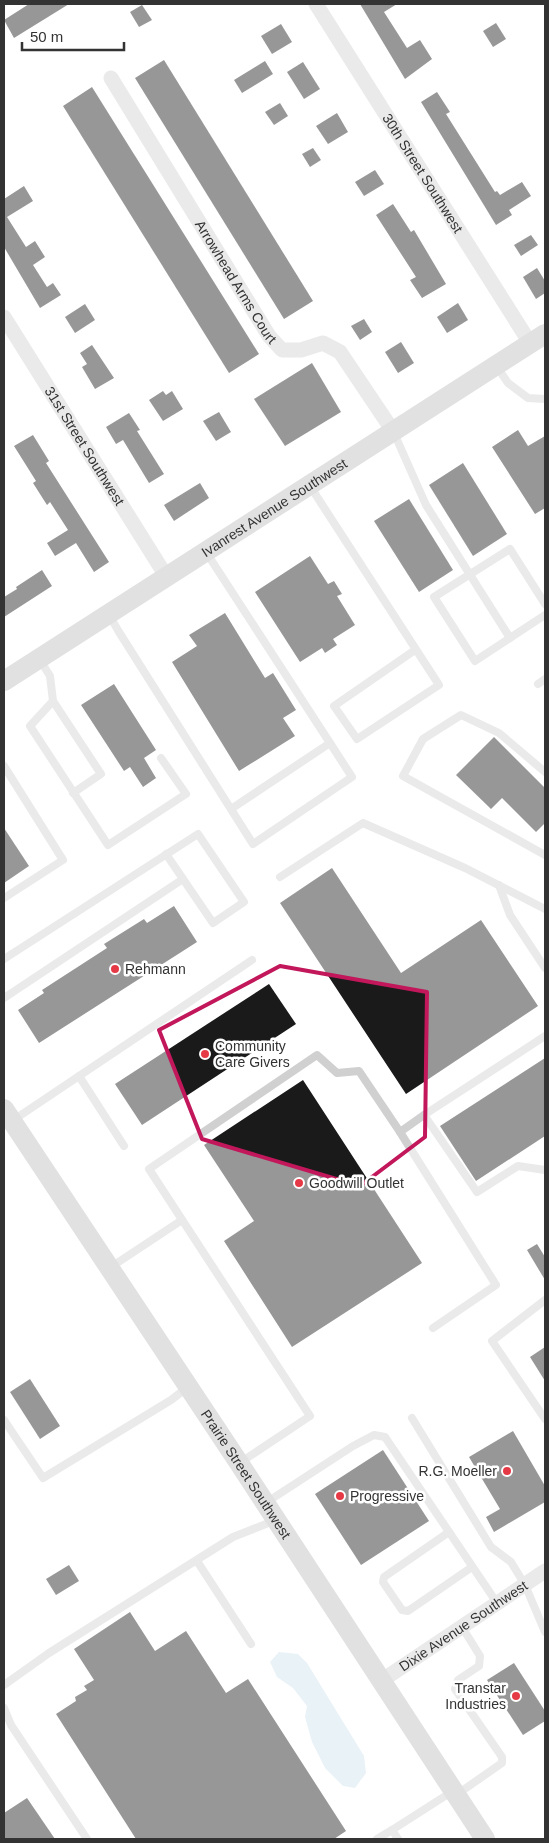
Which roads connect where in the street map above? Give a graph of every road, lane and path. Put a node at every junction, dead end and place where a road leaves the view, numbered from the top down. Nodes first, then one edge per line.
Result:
1 (316, 4) edge
2 (111, 78) dead end
3 (4, 317) edge
4 (538, 338) edge
5 (496, 365) junction
6 (545, 399) edge
7 (393, 431) junction
8 (309, 484) junction
9 (205, 551) junction
10 (470, 574) junction
11 (166, 576) junction
12 (545, 604) edge
13 (108, 614) junction
14 (545, 615) edge
15 (510, 638) junction
16 (415, 650) junction
17 (39, 658) junction
18 (4, 681) edge
19 (53, 701) junction
20 (330, 743) junction
21 (161, 758) dead end
22 (4, 766) edge
23 (545, 772) edge
24 (73, 792) junction
25 (231, 809) junction
26 (166, 854) junction
27 (545, 855) edge
28 (280, 877) dead end
29 (183, 879) junction
30 (499, 885) junction
31 (4, 898) edge
32 (545, 909) edge
33 (4, 959) edge
34 (252, 960) dead end
35 (545, 968) edge
36 (4, 998) edge
37 (545, 1036) edge
38 (79, 1076) junction
39 (8, 1115) edge
40 (424, 1115) junction
41 (400, 1132) junction
42 (124, 1146) dead end
43 (545, 1170) edge
44 (182, 1220) junction
45 (109, 1268) junction
46 (545, 1300) edge
47 (433, 1328) dead end
48 (188, 1387) junction
49 (412, 1418) dead end
50 (545, 1419) edge
51 (4, 1420) edge
52 (239, 1464) junction
53 (265, 1503) junction
54 (276, 1520) junction
55 (448, 1532) junction
56 (197, 1561) junction
57 (472, 1567) junction
58 (545, 1572) edge
59 (525, 1585) junction
60 (497, 1603) junction
61 (462, 1627) junction
62 (545, 1632) edge
63 (251, 1644) dead end
64 (381, 1681) junction
65 (4, 1685) edge
66 (4, 1708) edge
67 (455, 1793) junction
68 (392, 1830) junction
69 (87, 1839) edge
70 (377, 1839) edge
71 (398, 1839) edge
72 (485, 1839) edge

1 - 4 street, 30th Street Southwest
2 - 7 street, Arrowhead Arms Court
3 - 11 street, 31st Street Southwest
4 - 5 street, Ivanrest Avenue Southwest
5 - 6 lane
5 - 7 street, Ivanrest Avenue Southwest
7 - 8 street, Ivanrest Avenue Southwest
7 - 10 lane
8 - 9 street, Ivanrest Avenue Southwest
8 - 16 lane
9 - 11 street, Ivanrest Avenue Southwest
9 - 20 lane
10 - 12 lane
10 - 15 lane
10 - 15 lane
11 - 13 street, Ivanrest Avenue Southwest
13 - 17 street, Ivanrest Avenue Southwest
13 - 25 lane
14 - 15 lane
16 - 16 lane
17 - 18 street, Ivanrest Avenue Southwest
17 - 19 lane
19 - 24 lane
19 - 24 lane
20 - 25 lane
20 - 25 lane
21 - 24 lane
22 - 31 lane
23 - 27 lane
26 - 29 lane
26 - 29 lane
26 - 33 lane
28 - 30 lane
29 - 36 lane
30 - 32 lane
30 - 35 lane
34 - 38 lane
37 - 40 lane
38 - 39 lane
38 - 42 lane
39 - 45 street, Prairie Street Southwest
40 - 41 lane
40 - 43 lane
41 - 44 lane
41 - 47 lane
44 - 45 lane
44 - 52 lane
45 - 48 street, Prairie Street Southwest
46 - 50 lane
48 - 51 lane
48 - 52 street, Prairie Street Southwest
49 - 59 lane
52 - 53 street, Prairie Street Southwest
53 - 54 street, Prairie Street Southwest
53 - 55 lane
54 - 56 lane
54 - 64 street, Prairie Street Southwest
55 - 57 lane
55 - 57 lane
56 - 63 lane
56 - 65 lane
57 - 60 lane
58 - 59 street, Dixie Avenue Southwest
59 - 60 street, Dixie Avenue Southwest
59 - 62 lane
60 - 61 street, Dixie Avenue Southwest
61 - 64 street, Dixie Avenue Southwest
61 - 67 lane
64 - 67 street, Prairie Street Southwest
66 - 69 lane
67 - 68 lane
67 - 72 street, Prairie Street Southwest
68 - 70 lane
68 - 71 lane

